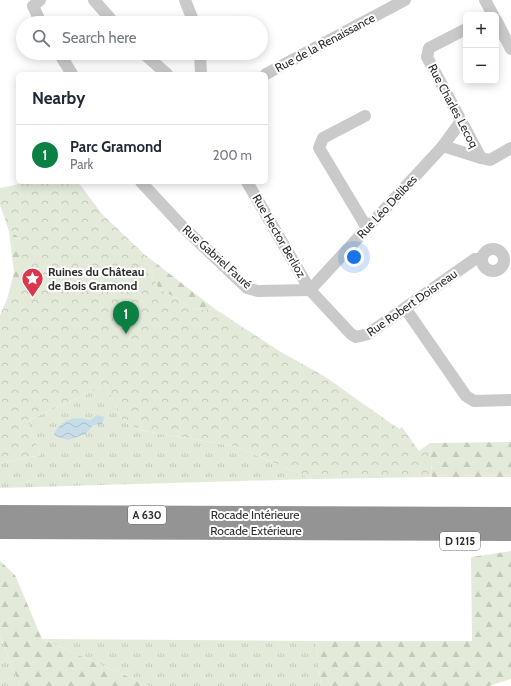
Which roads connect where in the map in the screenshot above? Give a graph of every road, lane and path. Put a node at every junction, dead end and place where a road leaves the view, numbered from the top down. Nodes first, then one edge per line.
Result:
1 (40, 0) edge
2 (94, 0) edge
3 (184, 0) edge
4 (405, 0) edge
5 (485, 0) edge
6 (491, 12) edge
7 (38, 16) edge
8 (108, 16) edge
9 (191, 16) edge
10 (499, 26) edge
11 (463, 31) edge
12 (511, 49) edge
13 (63, 60) edge
14 (152, 60) edge
15 (200, 60) edge
16 (71, 72) edge
17 (165, 72) edge
18 (201, 72) edge
19 (268, 73) edge
20 (364, 116) dead end
21 (461, 121) junction
22 (443, 146) junction
23 (511, 148) edge
24 (481, 158) junction
25 (143, 184) edge
26 (248, 184) edge
27 (367, 228) junction
28 (482, 259) dead end
29 (310, 290) junction
30 (405, 308) junction
31 (511, 400) edge
32 (0, 514) edge
33 (511, 516) edge
34 (0, 530) edge
35 (411, 531) junction
36 (511, 532) edge
37 (511, 542) edge

1 - 7 street
2 - 8 street
3 - 9 street
4 - 19 street, Rue de la Renaissance
5 - 6 street
10 - 12 street
11 - 21 street, Rue Charles Lecoq
13 - 16 street
14 - 17 street
15 - 18 street
20 - 27 street
21 - 22 street, Rue Léo Delibes
21 - 24 street, Rue Charles Lecoq
22 - 24 street, Rue Charles Lecoq
22 - 27 street, Rue Léo Delibes
23 - 24 street, Rue Charles Lecoq
25 - 29 street, Rue Gabriel Fauré
26 - 29 street, Rue Hector Berlioz
27 - 29 street, Rue Léo Delibes
28 - 30 street, Rue Robert Doisneau
29 - 30 street, Rue Robert Doisneau
30 - 31 street
32 - 33 highway, Rocade Intérieure / A 630
34 - 35 highway, Rocade Extérieure / A 630
35 - 36 highway, Rocade Extérieure / A 630
35 - 37 highway, D 1215

